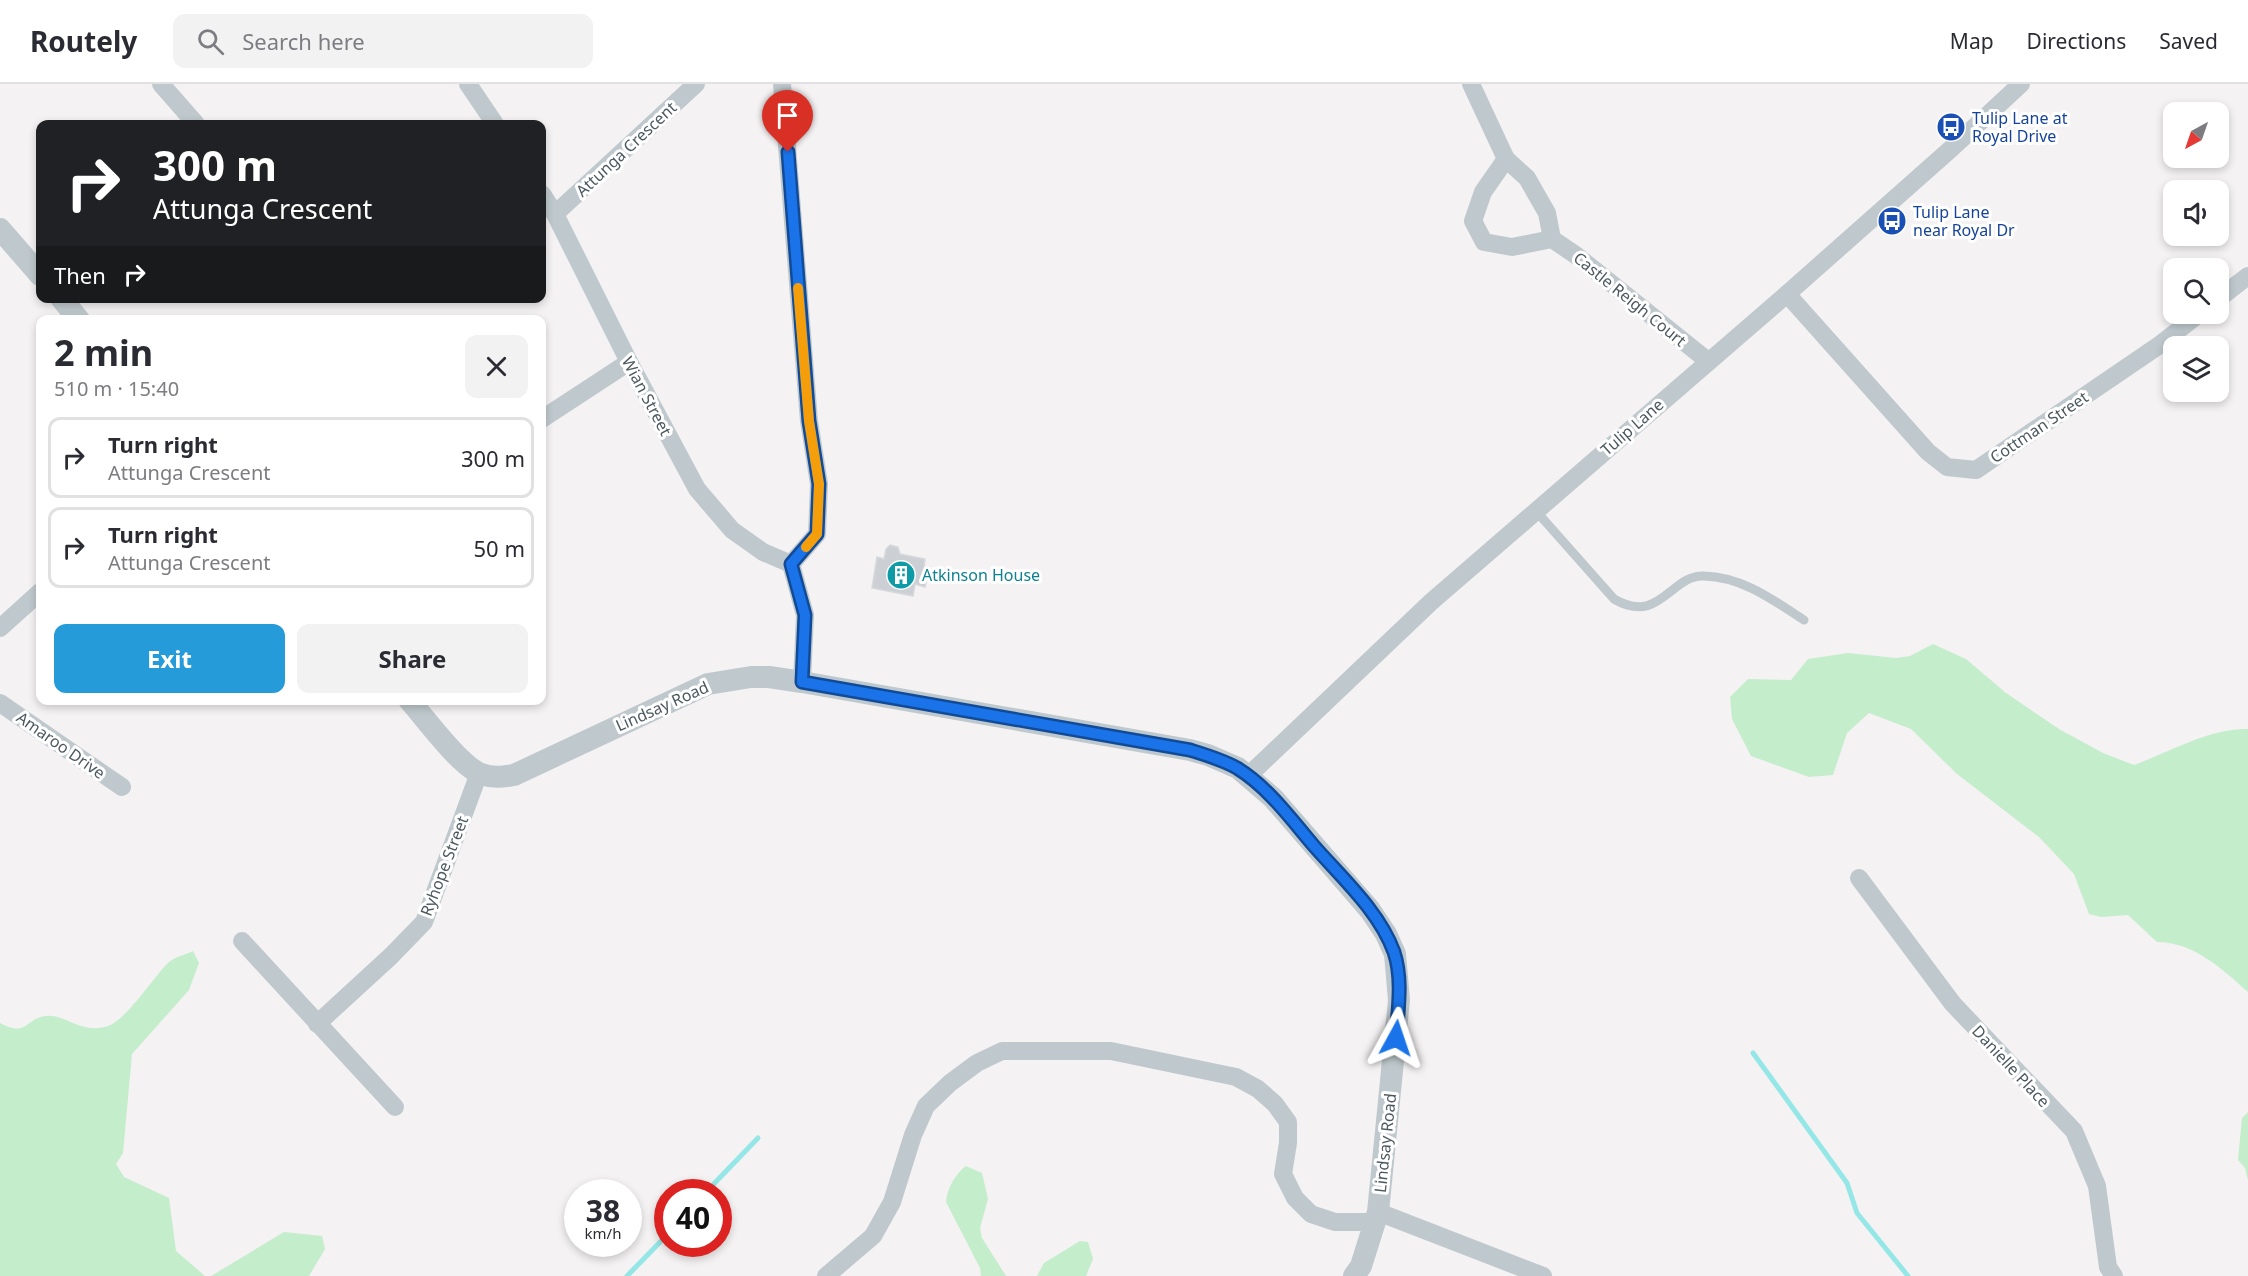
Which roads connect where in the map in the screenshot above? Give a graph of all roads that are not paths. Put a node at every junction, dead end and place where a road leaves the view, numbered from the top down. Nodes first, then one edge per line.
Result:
1 (161, 84) edge
2 (468, 84) edge
3 (696, 84) edge
4 (782, 84) edge
5 (1471, 84) edge
6 (2021, 84) edge
7 (2001, 90) edge
8 (192, 120) edge
9 (492, 120) edge
10 (1506, 159) junction
11 (546, 200) edge
12 (555, 214) junction
13 (0, 229) edge
14 (1552, 239) junction
15 (36, 270) edge
16 (2248, 276) edge
17 (2229, 290) edge
18 (1787, 294) junction
19 (65, 303) edge
20 (75, 315) edge
21 (2186, 324) edge
22 (1708, 361) junction
23 (629, 362) junction
24 (546, 416) edge
25 (1536, 511) junction
26 (791, 564) junction
27 (36, 596) edge
28 (1804, 620) dead end
29 (0, 628) edge
30 (802, 682) junction
31 (0, 703) edge
32 (414, 705) edge
33 (479, 773) junction
34 (1248, 776) junction
35 (122, 787) dead end
36 (1859, 878) dead end
37 (242, 941) dead end
38 (317, 1024) junction
39 (394, 1107) dead end
40 (1377, 1217) junction
41 (826, 1276) edge
42 (1354, 1276) edge
43 (1543, 1276) edge
44 (2114, 1276) edge

1 - 8 street
2 - 9 street
3 - 12 street, Attunga Crescent
4 - 26 street
5 - 10 street
6 - 7 street, Tulip Lane
7 - 18 street, Tulip Lane
10 - 14 street
10 - 14 street
11 - 12 street, Wian Street
12 - 23 street, Wian Street
13 - 15 street
14 - 22 street, Castle Reigh Court
16 - 17 street
18 - 21 street, Cottman Street
18 - 22 street, Tulip Lane
19 - 20 street
22 - 25 street, Tulip Lane
23 - 24 street
23 - 26 street, Wian Street
25 - 28 lane
25 - 34 street, Tulip Lane
26 - 30 street
27 - 29 street
30 - 33 street, Lindsay Road
30 - 34 street, Lindsay Road
31 - 35 street, Amaroo Drive
32 - 33 street
33 - 38 street, Ryhope Street
34 - 40 street, Lindsay Road
36 - 44 street, Danielle Place
37 - 38 street
38 - 39 street
40 - 41 street
40 - 42 street, Lindsay Road
40 - 43 street

